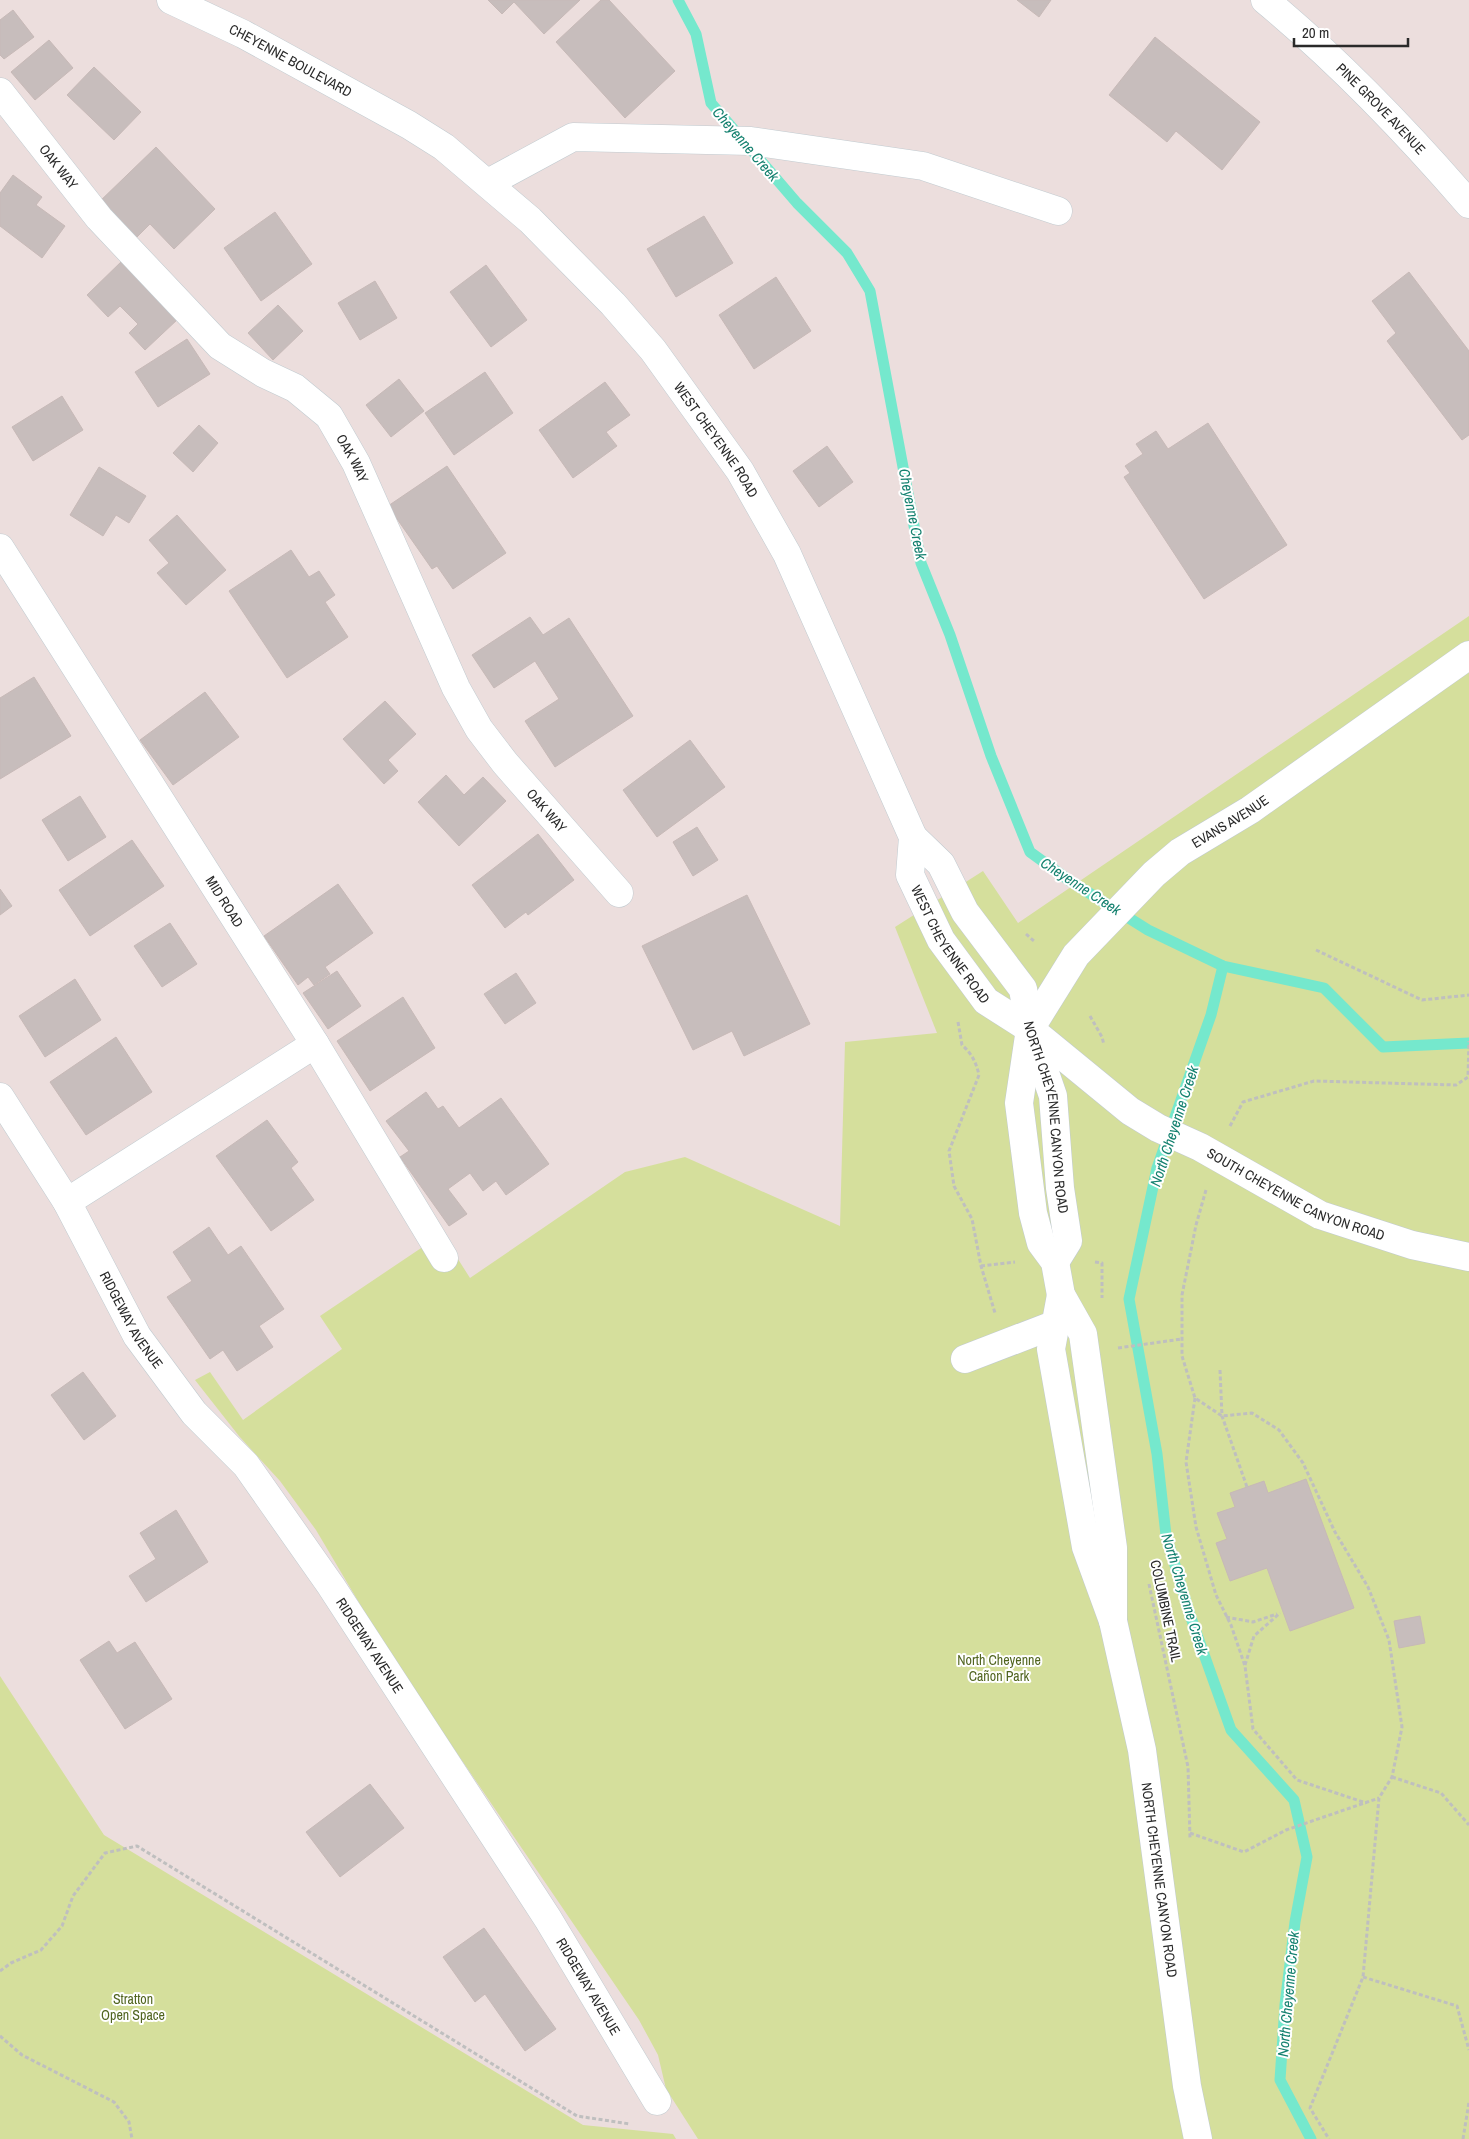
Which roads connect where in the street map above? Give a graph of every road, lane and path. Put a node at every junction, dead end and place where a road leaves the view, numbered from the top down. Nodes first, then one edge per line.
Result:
1 (172, 0) edge
2 (1265, 0) edge
3 (0, 92) edge
4 (409, 125) joint
5 (488, 184) junction
6 (1469, 204) edge
7 (1058, 211) dead end
8 (0, 548) edge
9 (1469, 655) edge
10 (913, 837) junction
11 (619, 893) dead end
12 (1316, 950) dead end
13 (1469, 995) edge
14 (1090, 1016) dead end
15 (1030, 1029) junction
16 (960, 1031) dead end
17 (1469, 1041) edge
18 (315, 1044) junction
19 (1104, 1050) dead end
20 (1468, 1077) edge
21 (0, 1098) edge
22 (1130, 1111) joint
23 (1208, 1151) junction
24 (67, 1202) junction
25 (1469, 1257) edge
26 (444, 1258) dead end
27 (1024, 1261) dead end
28 (980, 1266) junction
29 (1061, 1295) junction
30 (992, 1304) dead end
31 (1056, 1324) junction
32 (1182, 1339) junction
33 (1117, 1349) dead end
34 (965, 1359) dead end
35 (1220, 1370) dead end
36 (1195, 1398) junction
37 (1222, 1416) junction
38 (1247, 1487) dead end
39 (1149, 1582) dead end
40 (1226, 1617) junction
41 (1113, 1621) junction
42 (1245, 1666) junction
43 (1392, 1777) junction
44 (1379, 1798) junction
45 (1366, 1803) junction
46 (1469, 1825) edge
47 (1190, 1833) junction
48 (1189, 1842) dead end
49 (0, 1971) edge
50 (1363, 1977) junction
51 (0, 2036) edge
52 (1469, 2050) edge
53 (657, 2101) dead end
54 (1469, 2102) edge
55 (630, 2124) dead end
56 (132, 2139) edge
57 (1198, 2139) edge
58 (1329, 2139) edge
59 (1463, 2139) edge

1 - 4 street, CHEYENNE BOULEVARD
2 - 6 street, PINE GROVE AVENUE
3 - 11 street, OAK WAY
4 - 5 street, WEST CHEYENNE ROAD
5 - 7 street
5 - 10 street, WEST CHEYENNE ROAD
8 - 18 street, MID ROAD
9 - 15 street, EVANS AVENUE
10 - 15 street, WEST CHEYENNE ROAD
10 - 15 street, WEST CHEYENNE ROAD
12 - 13 path
14 - 19 path
15 - 22 street, WEST CHEYENNE ROAD
15 - 29 street, NORTH CHEYENNE CANYON ROAD
16 - 28 path
17 - 20 path
18 - 24 street
18 - 26 street, MID ROAD
20 - 23 path
21 - 24 street, RIDGEWAY AVENUE
22 - 23 street, SOUTH CHEYENNE CANYON ROAD
23 - 25 street, SOUTH CHEYENNE CANYON ROAD
23 - 32 path
24 - 53 street, RIDGEWAY AVENUE
27 - 28 path
28 - 30 path
29 - 31 street, NORTH CHEYENNE CANYON ROAD
29 - 41 street, NORTH CHEYENNE CANYON ROAD
31 - 34 street
31 - 41 street, NORTH CHEYENNE CANYON ROAD
32 - 33 path
32 - 36 path
35 - 37 path
36 - 37 path
36 - 40 path
37 - 38 path
37 - 43 path
39 - 47 path, COLUMBINE TRAIL
40 - 42 path
40 - 42 path
41 - 57 street, NORTH CHEYENNE CANYON ROAD
42 - 45 path
43 - 44 path
43 - 46 path
44 - 45 path
44 - 50 path
45 - 47 path
47 - 48 path, COLUMBINE TRAIL
49 - 55 path
50 - 52 path
50 - 58 path
51 - 56 path
54 - 59 path

